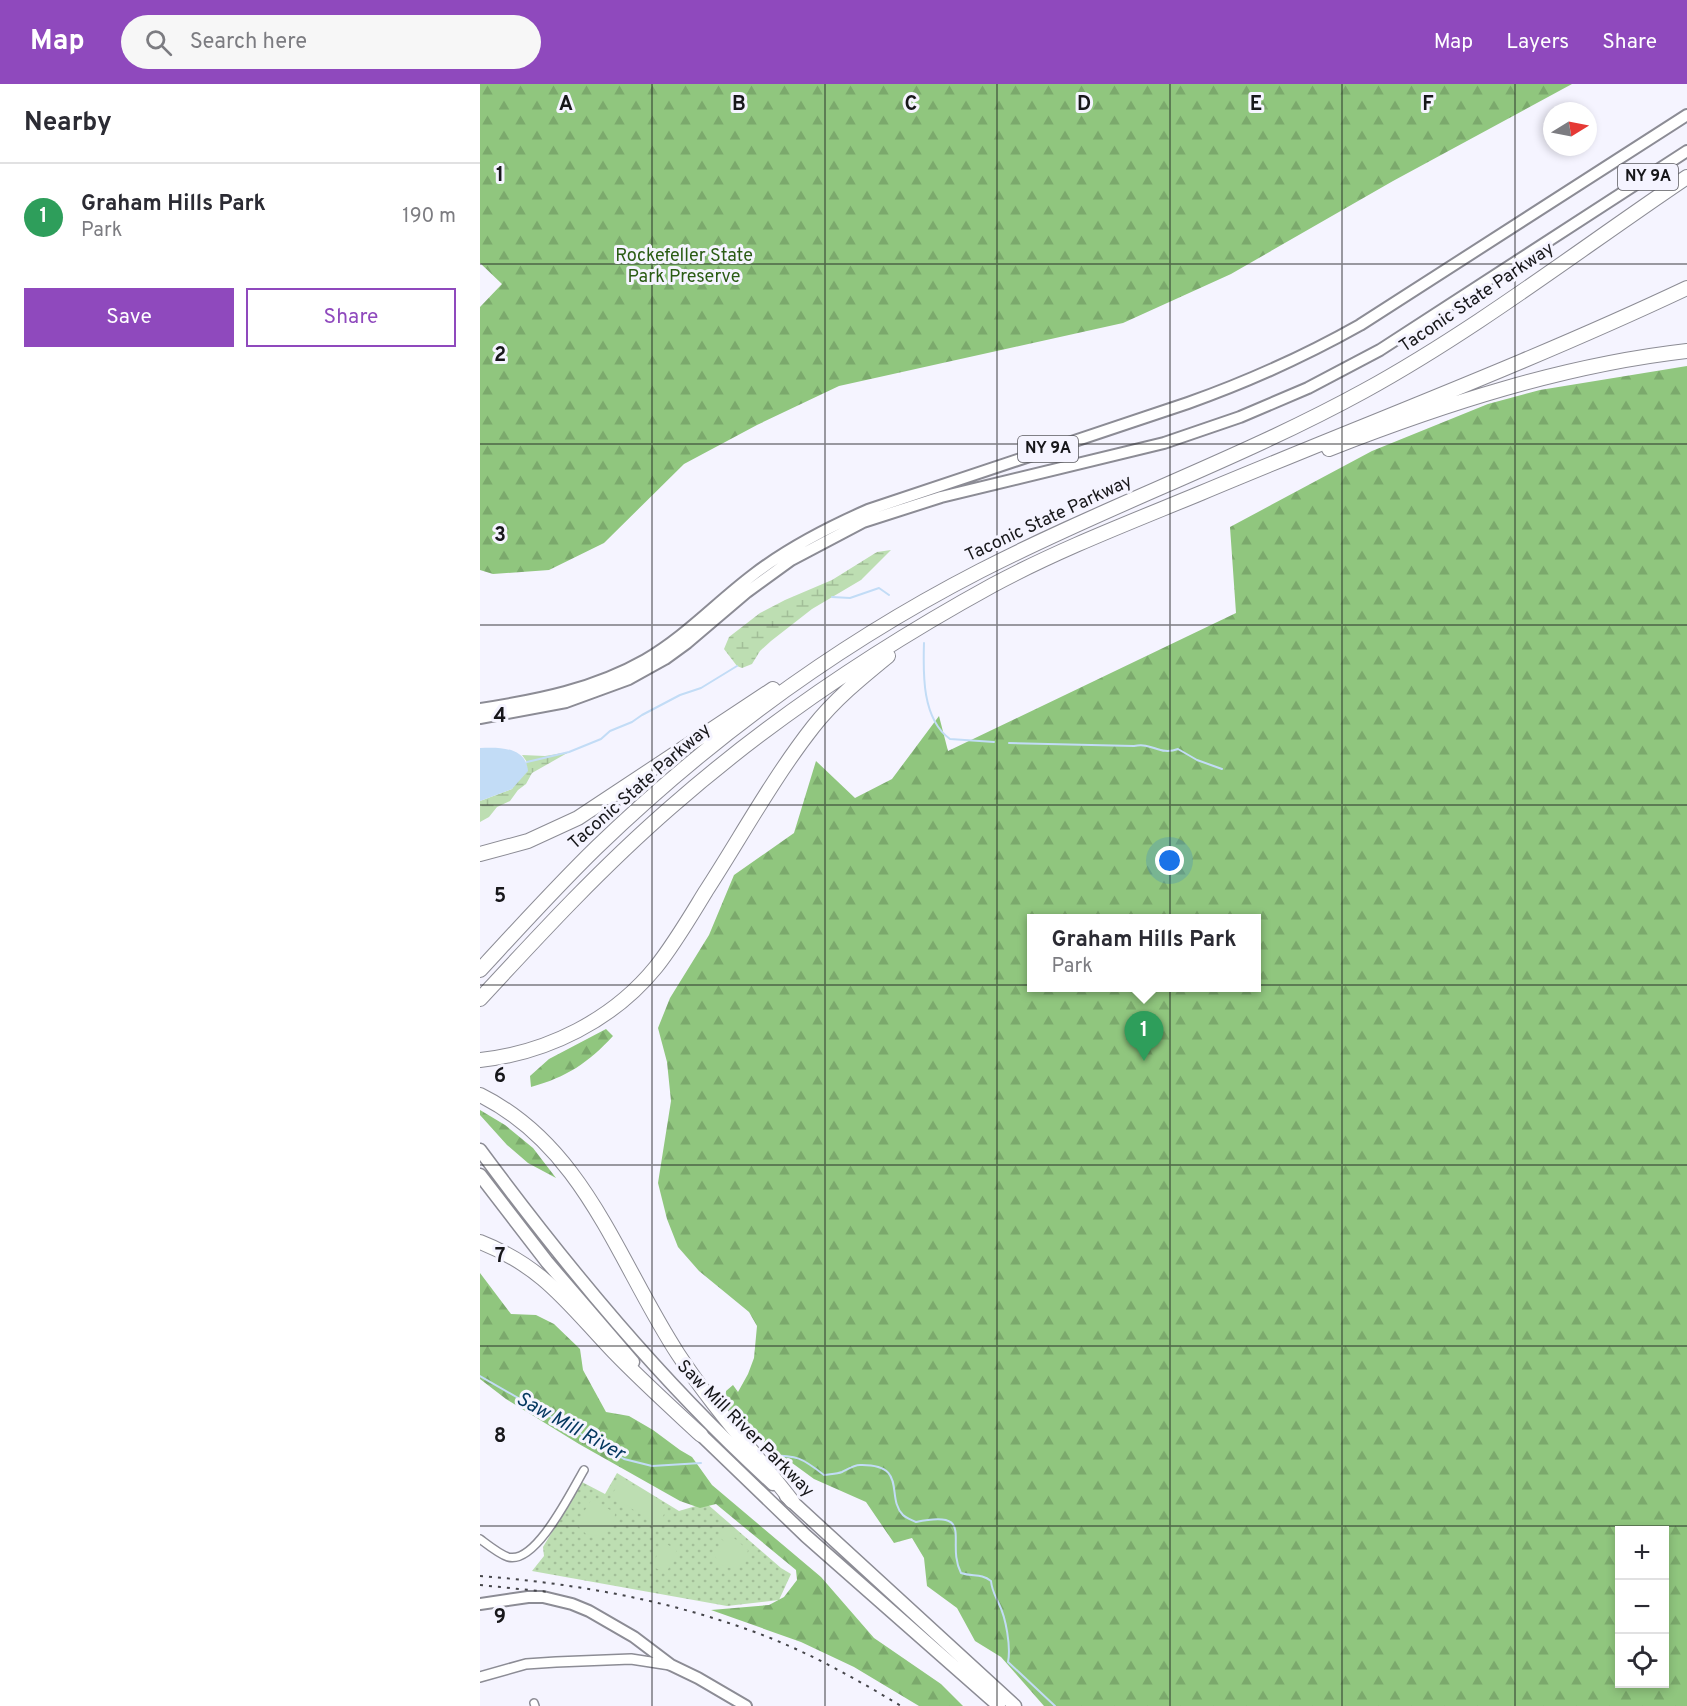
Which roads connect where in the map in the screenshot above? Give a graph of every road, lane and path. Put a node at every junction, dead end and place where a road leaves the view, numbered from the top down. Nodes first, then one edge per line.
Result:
1 (1687, 115) edge
2 (1687, 122) edge
3 (1687, 142) edge
4 (1687, 151) edge
5 (1610, 164) junction
6 (1687, 177) edge
7 (1608, 203) junction
8 (1687, 288) edge
9 (1687, 351) edge
10 (1270, 464) junction
11 (939, 616) junction
12 (826, 663) junction
13 (480, 709) edge
14 (480, 718) edge
15 (480, 854) edge
16 (480, 970) edge
17 (480, 999) edge
18 (480, 1060) edge
19 (480, 1095) edge
20 (480, 1150) edge
21 (480, 1175) edge
22 (480, 1242) edge
23 (701, 1435) junction
24 (584, 1470) dead end
25 (792, 1501) junction
26 (480, 1539) edge
27 (480, 1604) edge
28 (671, 1665) junction
29 (480, 1677) edge
30 (746, 1706) edge
31 (999, 1706) edge
32 (1015, 1706) edge

1 - 5 main road, NY 9A
2 - 5 main road
3 - 7 main road
4 - 7 main road, NY 9A
5 - 13 main road, NY 9A
6 - 12 highway, Taconic State Parkway
7 - 14 main road, NY 9A
8 - 10 highway, Taconic State Parkway
9 - 10 highway
10 - 11 highway, Taconic State Parkway
11 - 17 highway, Taconic State Parkway
11 - 18 highway
12 - 15 highway
12 - 16 highway, Taconic State Parkway
19 - 25 highway
20 - 25 highway, Saw Mill River Parkway
21 - 23 highway, Saw Mill River Parkway
22 - 23 highway
23 - 31 highway, Saw Mill River Parkway
24 - 26 street
25 - 32 highway, Saw Mill River Parkway
27 - 28 main road
28 - 29 street
28 - 30 main road

